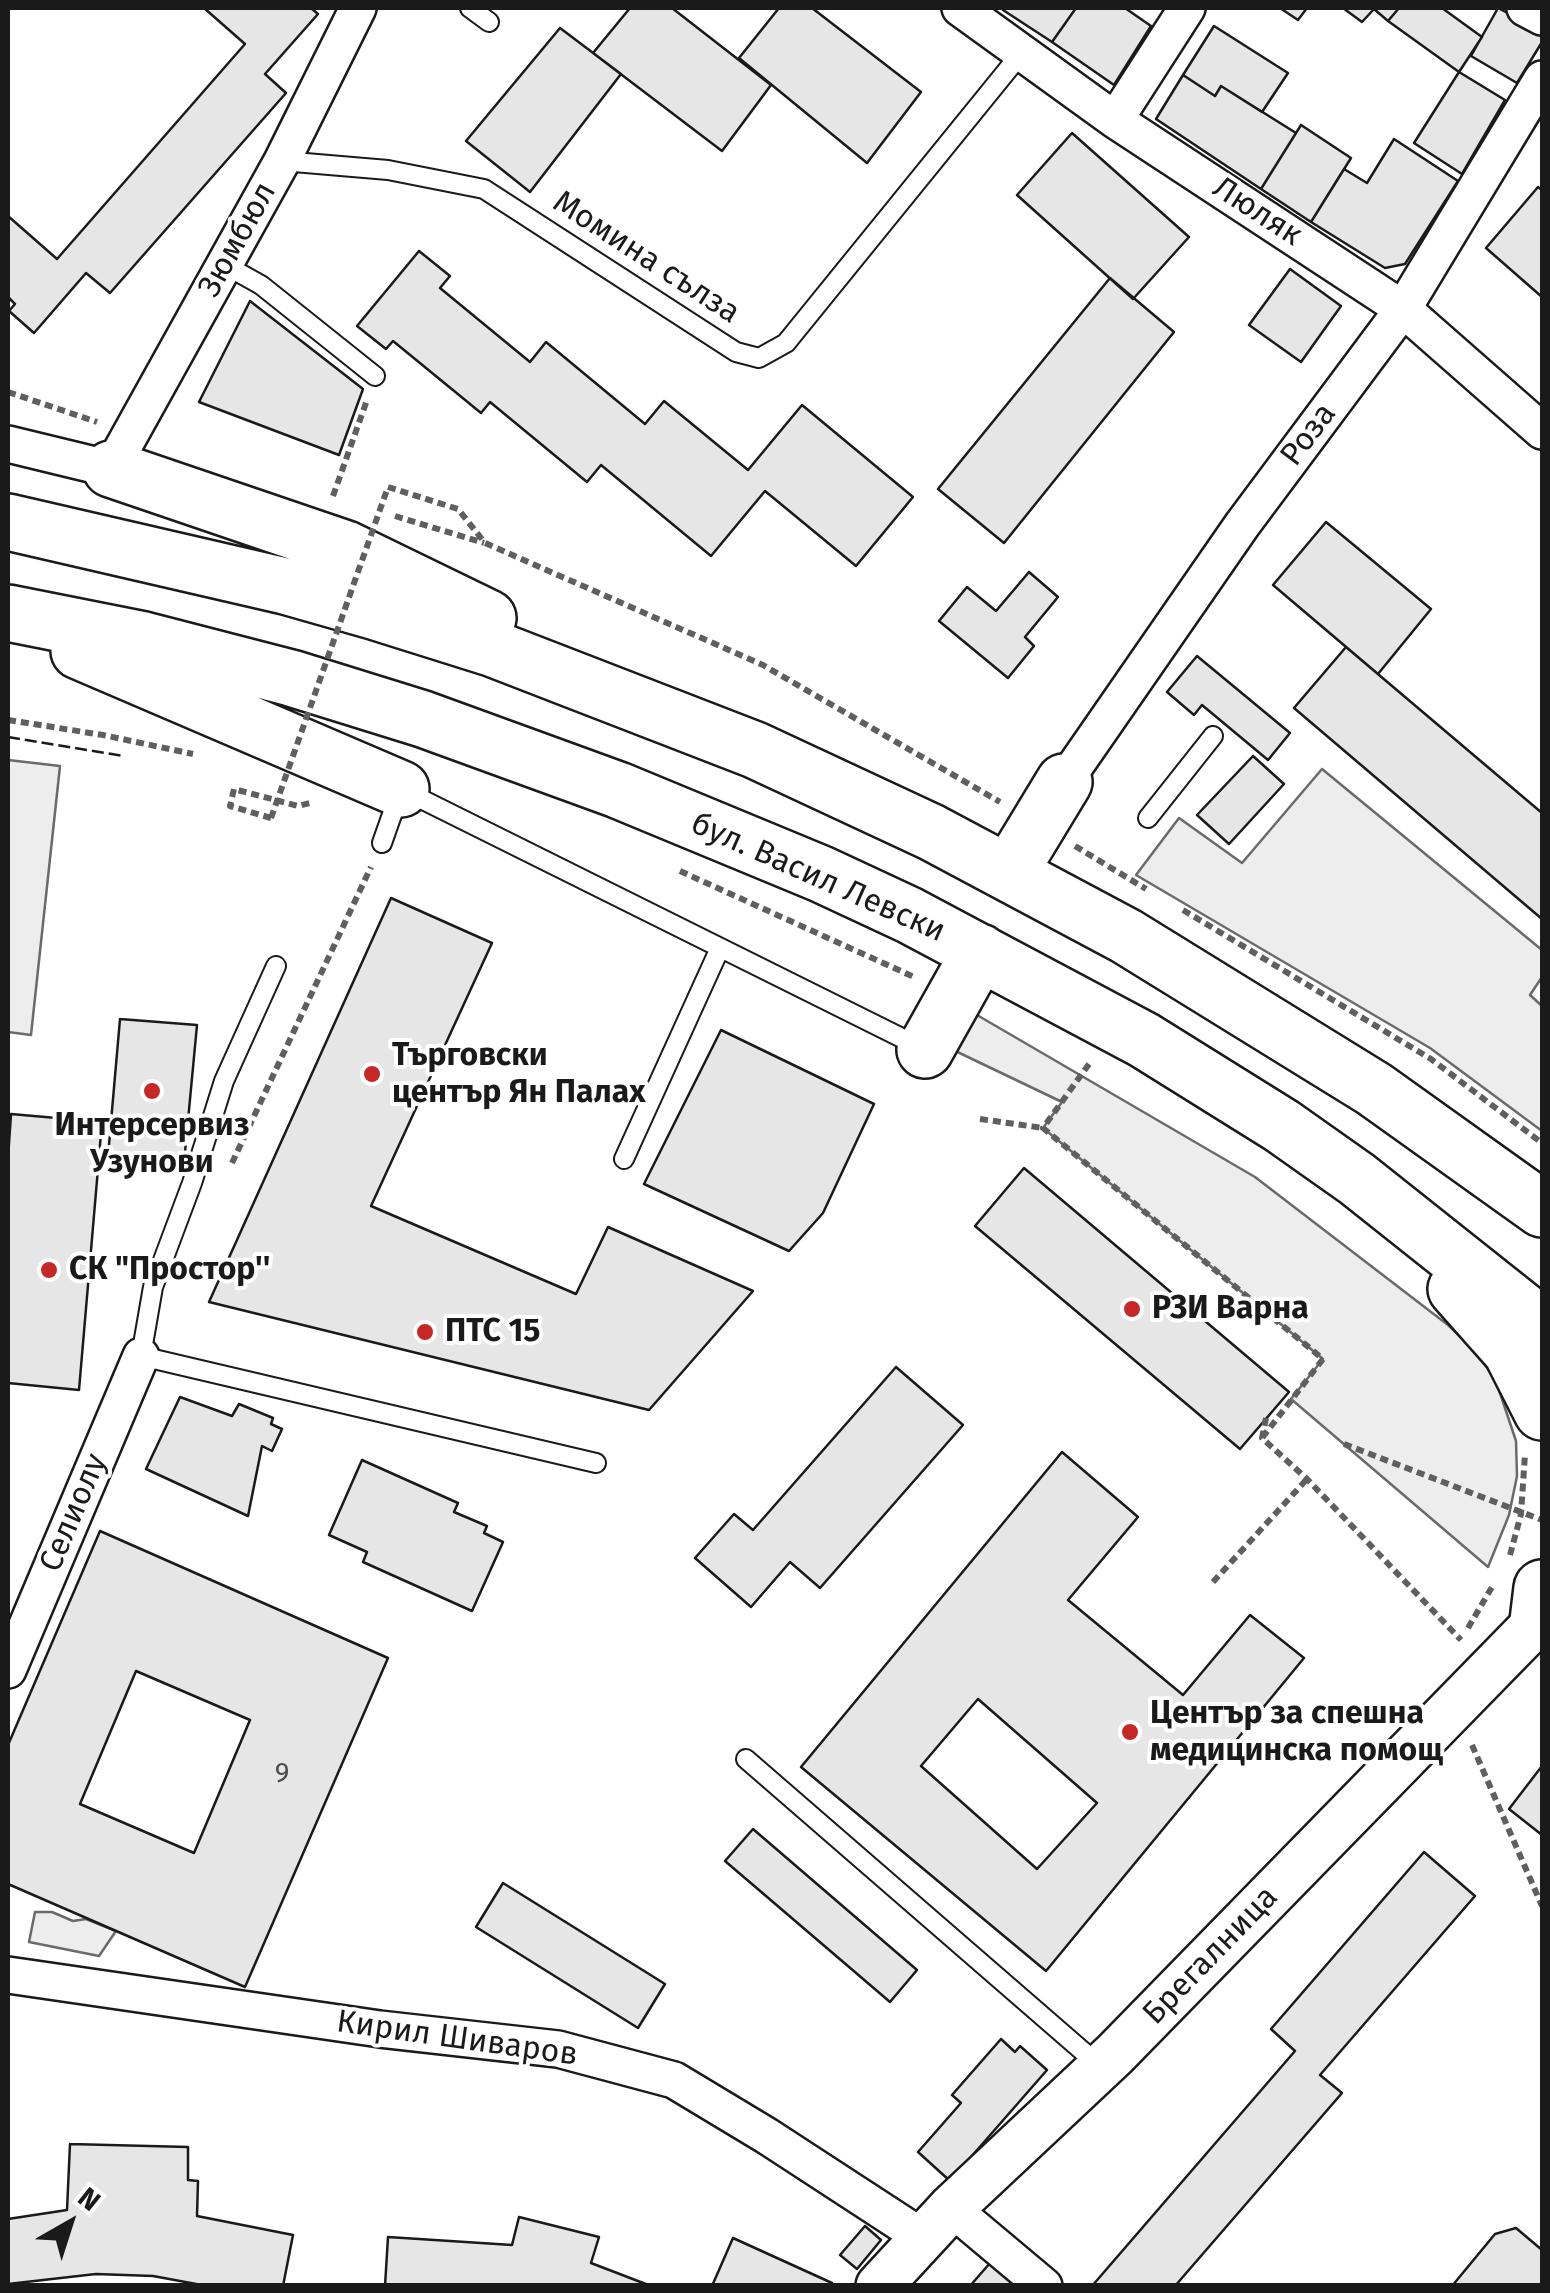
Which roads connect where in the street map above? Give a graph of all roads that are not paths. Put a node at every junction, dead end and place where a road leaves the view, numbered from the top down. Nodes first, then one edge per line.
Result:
1 (358, 8) edge
2 (470, 8) edge
3 (960, 8) edge
4 (1187, 8) edge
5 (1525, 8) edge
6 (1542, 17) edge
7 (489, 22) dead end
8 (1023, 50) junction
9 (1542, 80) edge
10 (1116, 120) junction
11 (282, 161) junction
12 (225, 265) junction
13 (1403, 308) junction
14 (375, 376) road end
15 (1542, 431) edge
16 (8, 444) edge
17 (111, 469) junction
18 (8, 522) edge
19 (8, 617) edge
20 (1214, 736) dead end
21 (755, 750) junction
22 (1064, 782) joint
23 (401, 789) junction
24 (1148, 818) dead end
25 (382, 844) road end
26 (1010, 871) junction
27 (720, 948) junction
28 (276, 966) dead end
29 (968, 974) junction
30 (926, 1050) joint
31 (624, 1159) dead end
32 (1357, 1180) junction
33 (1542, 1209) edge
34 (1542, 1326) edge
35 (142, 1356) junction
36 (1532, 1428) edge
37 (596, 1463) dead end
38 (1529, 1598) edge
39 (8, 1670) edge
40 (746, 1760) dead end
41 (8, 1976) edge
42 (1101, 2067) junction
43 (937, 2222) junction
44 (879, 2286) edge
45 (1044, 2286) edge

1 - 11 street, Зюмбюл
2 - 7 lane
3 - 8 street, Люляк
4 - 10 street
5 - 6 street
8 - 10 street, Люляк
8 - 11 lane, Момина сълза
9 - 13 street, Роза
10 - 13 street, Люляк
11 - 12 street, Зюмбюл
12 - 14 lane
12 - 17 street, Зюмбюл
13 - 15 street, Люляк
13 - 22 street, Роза
16 - 17 street
17 - 21 highway
18 - 21 highway
19 - 23 highway
19 - 29 highway, бул. Васил Левски
20 - 24 lane
21 - 26 highway
22 - 26 highway
23 - 25 lane
23 - 27 lane
26 - 33 highway
27 - 30 lane
27 - 31 lane
28 - 35 lane
29 - 30 highway
29 - 32 highway, бул. Васил Левски
32 - 34 highway, бул. Васил Левски
32 - 36 highway
35 - 37 lane
35 - 39 street, Селиолу
38 - 42 street, Брегалница
40 - 42 lane
41 - 43 street, Кирил Шиваров
42 - 43 street, Брегалница
43 - 44 street, Брегалница
43 - 45 street, Кирил Шиваров

